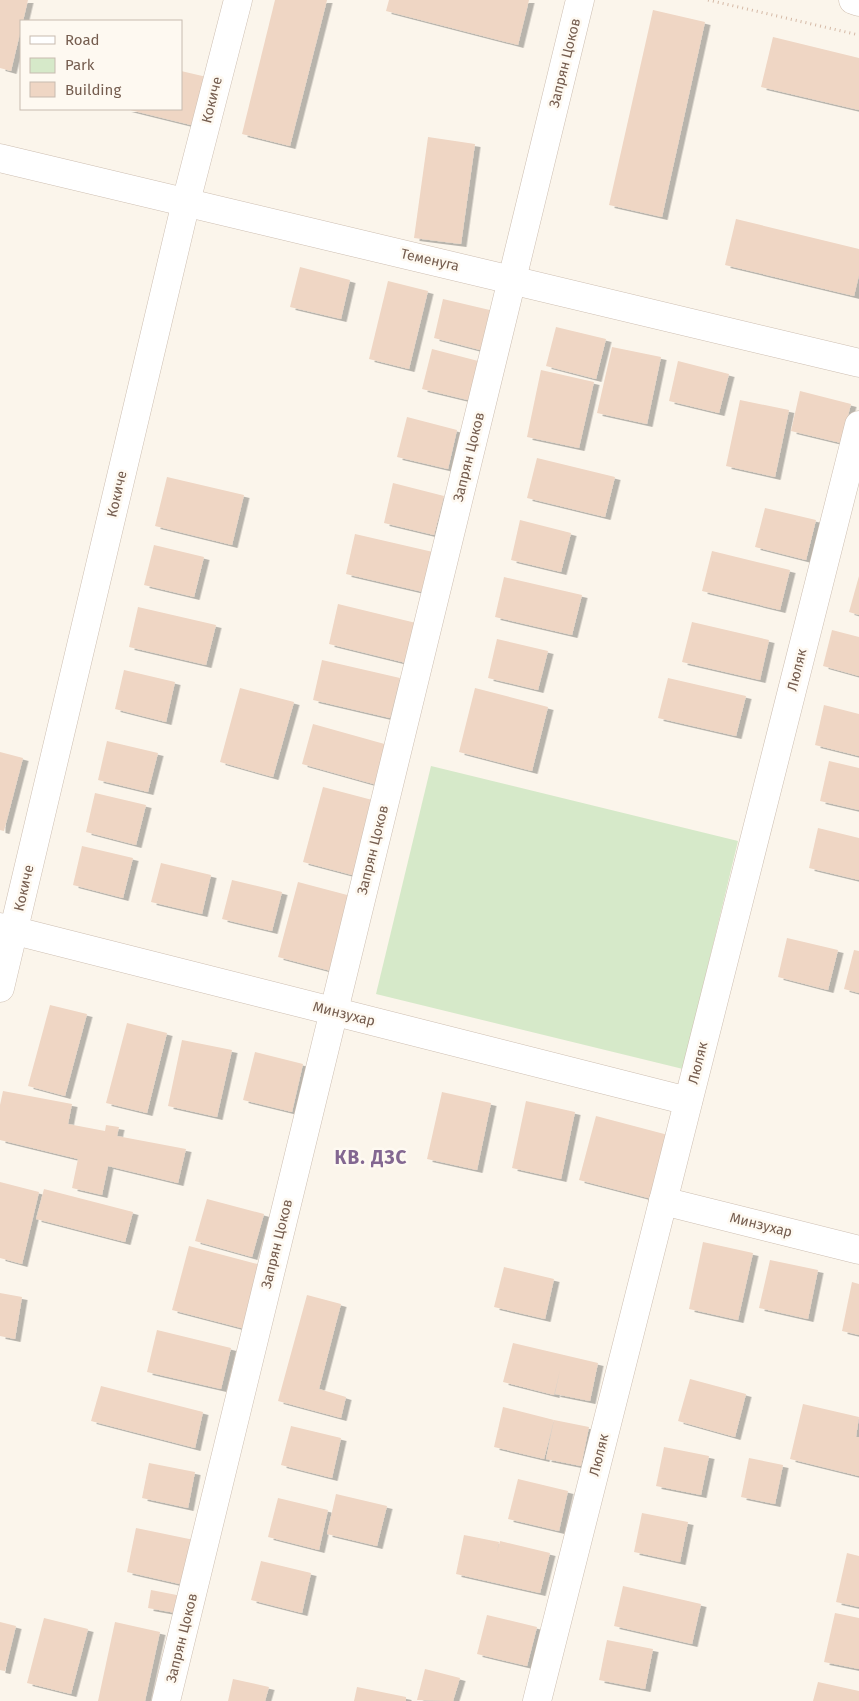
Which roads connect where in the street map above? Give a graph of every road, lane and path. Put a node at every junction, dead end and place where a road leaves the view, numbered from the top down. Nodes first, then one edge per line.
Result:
1 (238, 0) edge
2 (580, 0) edge
3 (708, 0) edge
4 (852, 0) edge
5 (859, 2) edge
6 (859, 36) edge
7 (0, 158) edge
8 (186, 202) junction
9 (512, 280) junction
10 (859, 363) edge
11 (859, 425) edge
12 (7, 929) edge
13 (0, 988) edge
14 (334, 1011) junction
15 (688, 1100) junction
16 (663, 1201) junction
17 (859, 1250) edge
18 (166, 1701) edge
19 (537, 1701) edge

1 - 8 street, Кокиче
2 - 9 street, Запрян Цоков
3 - 6 path
4 - 5 street
7 - 8 street, Теменуга
8 - 9 street, Теменуга
8 - 12 street, Кокиче
9 - 10 street, Теменуга
9 - 14 street, Запрян Цоков
11 - 15 street, Люляк
12 - 13 street, Кокиче
12 - 14 street, Минзухар
14 - 15 street, Минзухар
14 - 18 street, Запрян Цоков
15 - 16 street, Люляк
16 - 17 street, Минзухар
16 - 19 street, Люляк

